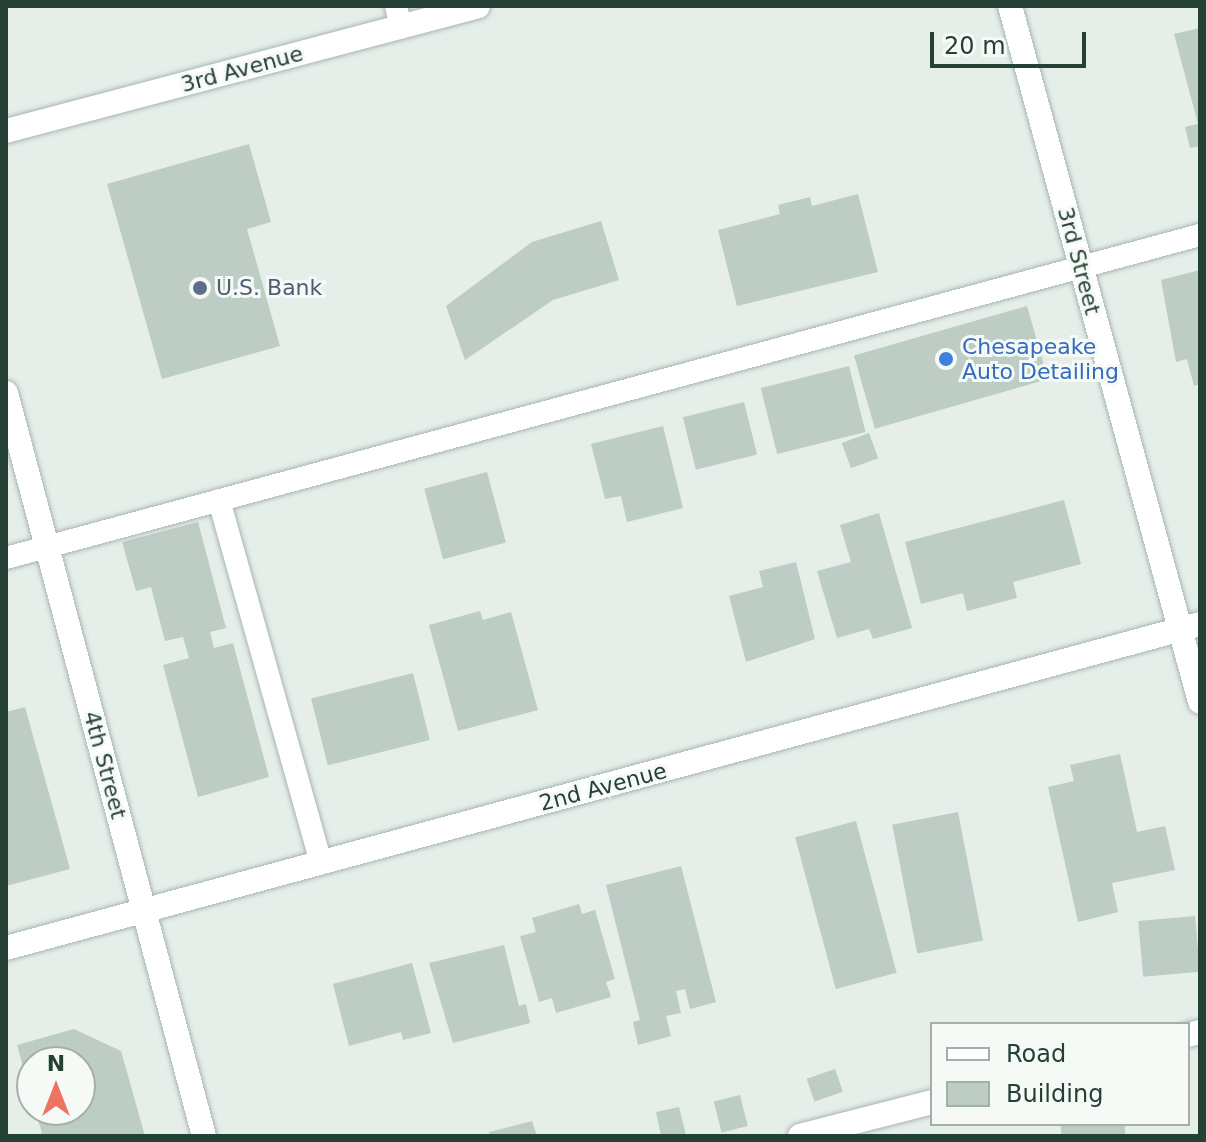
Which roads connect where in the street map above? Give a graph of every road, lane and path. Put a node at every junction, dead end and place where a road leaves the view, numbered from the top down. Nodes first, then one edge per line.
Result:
1 (478, 6) edge
2 (1010, 6) edge
3 (399, 16) edge
4 (6, 131) edge
5 (1200, 235) edge
6 (1081, 266) junction
7 (6, 393) edge
8 (219, 500) junction
9 (47, 547) junction
10 (6, 558) edge
11 (1190, 627) edge
12 (1200, 702) edge
13 (321, 863) junction
14 (144, 911) junction
15 (6, 948) edge
16 (930, 1103) edge
17 (204, 1136) edge
18 (800, 1136) edge

1 - 3 street, 3rd Avenue
2 - 6 street, 3rd Street
3 - 4 street, 3rd Avenue
5 - 6 lane
6 - 8 lane
6 - 11 street, 3rd Street
7 - 9 street, 4th Street
8 - 9 lane
8 - 13 lane
9 - 10 lane
9 - 14 street, 4th Street
11 - 12 street, 3rd Street
11 - 13 street, 2nd Avenue
13 - 14 street, 2nd Avenue
14 - 15 street, 2nd Avenue
14 - 17 street, 4th Street
16 - 18 street

